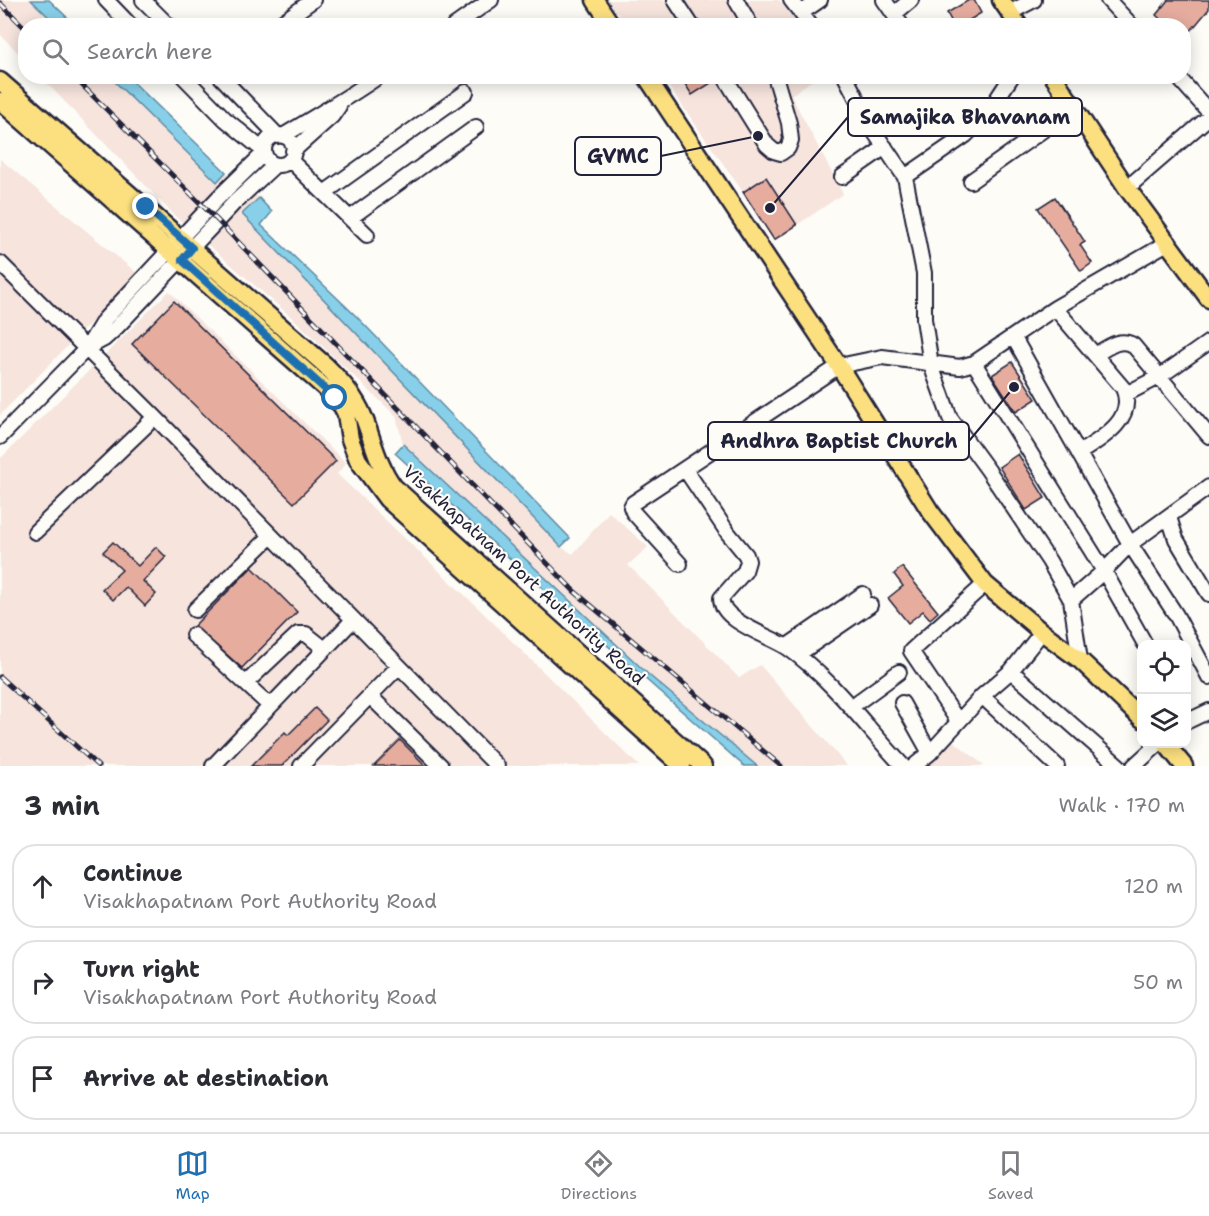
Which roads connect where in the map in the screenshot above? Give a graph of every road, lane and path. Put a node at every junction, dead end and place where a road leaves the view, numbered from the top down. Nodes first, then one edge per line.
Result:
1 (106, 0) edge
2 (143, 0) edge
3 (313, 0) edge
4 (491, 0) edge
5 (595, 0) edge
6 (675, 0) edge
7 (736, 0) edge
8 (791, 0) edge
9 (819, 0) edge
10 (884, 0) edge
11 (911, 0) edge
12 (1034, 0) edge
13 (1108, 0) edge
14 (1011, 12) edge
15 (801, 13) junction
16 (894, 14) junction
17 (124, 18) edge
18 (161, 18) edge
19 (288, 18) edge
20 (465, 18) edge
21 (607, 18) edge
22 (687, 18) edge
23 (746, 18) edge
24 (805, 18) edge
25 (897, 18) edge
26 (1125, 18) edge
27 (0, 81) edge
28 (191, 84) edge
29 (228, 84) edge
30 (368, 84) edge
31 (651, 84) edge
32 (729, 84) edge
33 (777, 84) edge
34 (849, 84) edge
35 (1007, 84) edge
36 (1058, 84) edge
37 (1184, 84) edge
38 (466, 92) dead end
39 (0, 101) edge
40 (342, 102) junction
41 (1074, 108) junction
42 (1209, 112) edge
43 (1209, 117) edge
44 (476, 127) dead end
45 (281, 136) junction
46 (885, 147) junction
47 (264, 152) junction
48 (292, 155) junction
49 (275, 165) junction
50 (842, 177) dead end
51 (905, 177) junction
52 (971, 181) dead end
53 (1127, 188) junction
54 (324, 193) junction
55 (350, 218) junction
56 (367, 235) dead end
57 (1168, 242) junction
58 (181, 249) junction
59 (0, 263) edge
60 (1209, 298) edge
61 (1055, 308) junction
62 (1014, 338) junction
63 (1209, 342) edge
64 (87, 348) junction
65 (1095, 355) junction
66 (974, 363) junction
67 (931, 365) junction
68 (839, 366) junction
69 (1159, 377) junction
70 (1126, 394) junction
71 (155, 417) junction
72 (1209, 436) edge
73 (0, 437) edge
74 (1079, 453) junction
75 (686, 469) junction
76 (1209, 487) edge
77 (1168, 517) junction
78 (35, 532) dead end
79 (272, 536) junction
80 (1130, 544) junction
81 (680, 564) dead end
82 (1104, 571) junction
83 (985, 584) junction
84 (1209, 594) edge
85 (1071, 600) junction
86 (195, 610) dead end
87 (353, 620) junction
88 (1042, 632) junction
89 (193, 635) dead end
90 (1143, 640) edge
91 (786, 647) junction
92 (325, 649) junction
93 (797, 655) junction
94 (1080, 660) junction
95 (399, 666) junction
96 (1011, 671) junction
97 (899, 672) dead end
98 (1209, 677) edge
99 (246, 684) junction
100 (370, 696) junction
101 (982, 696) junction
102 (902, 703) dead end
103 (270, 706) junction
104 (851, 707) junction
105 (1209, 711) edge
106 (1137, 714) edge
107 (1191, 718) edge
108 (958, 721) junction
109 (1154, 748) edge
110 (1169, 748) edge
111 (930, 753) junction
112 (213, 766) edge
113 (301, 766) edge
114 (441, 766) edge
115 (497, 766) edge
116 (682, 766) edge
117 (703, 766) edge
118 (903, 766) edge
119 (914, 766) edge
120 (1057, 766) edge
121 (1119, 766) edge
122 (1134, 766) edge
123 (1184, 766) edge

1 - 17 street
2 - 18 street
3 - 19 street
4 - 20 street
5 - 21 main road
6 - 22 street
7 - 23 street
8 - 15 street
9 - 15 street
10 - 16 street
11 - 16 street
12 - 14 street
13 - 26 street
15 - 24 street
16 - 25 street
27 - 58 main road, Visakhapatnam Port Authority Road
28 - 47 street
29 - 45 street
30 - 40 street
31 - 68 main road
32 - 33 street
34 - 46 street
35 - 51 street
36 - 41 main road
37 - 42 street
38 - 54 street
39 - 58 main road, Visakhapatnam Port Authority Road
40 - 45 street
40 - 48 street
41 - 52 street
41 - 53 main road
43 - 53 street
44 - 55 street
45 - 47 street
45 - 48 street
46 - 50 street
46 - 51 street
47 - 49 street
47 - 58 street
48 - 49 street
48 - 54 street
49 - 58 street
51 - 67 street
53 - 57 main road
54 - 55 street
55 - 56 street
57 - 60 main road
57 - 61 street
58 - 64 street
58 - 116 main road, Visakhapatnam Port Authority Road
58 - 117 main road, Visakhapatnam Port Authority Road
59 - 64 street
61 - 62 street
61 - 65 street
62 - 66 street
62 - 74 street
63 - 69 street
64 - 71 street
64 - 73 street
65 - 69 street
65 - 70 street
66 - 67 street
66 - 82 street
67 - 68 street
67 - 85 street
68 - 75 street
68 - 83 main road
69 - 70 street
69 - 72 street
70 - 74 street
71 - 78 street
71 - 79 street
74 - 80 street
75 - 81 street
75 - 91 street
76 - 77 street
77 - 80 street
77 - 84 street
79 - 86 street
79 - 87 street
80 - 82 street
80 - 98 street
82 - 85 street
82 - 90 street
83 - 88 main road
83 - 108 street
85 - 94 street
87 - 92 street
87 - 95 street
88 - 94 main road
88 - 96 street
89 - 99 street
91 - 93 street
91 - 93 street
92 - 99 street
92 - 103 street
93 - 104 street
94 - 106 main road
95 - 100 street
95 - 115 street
96 - 101 street
96 - 121 street
97 - 104 street
99 - 103 street
100 - 113 street
100 - 114 street
101 - 108 street
101 - 120 street
102 - 111 street
103 - 112 street
104 - 118 street
105 - 107 street
108 - 111 street
109 - 122 street
110 - 123 main road
111 - 119 street

